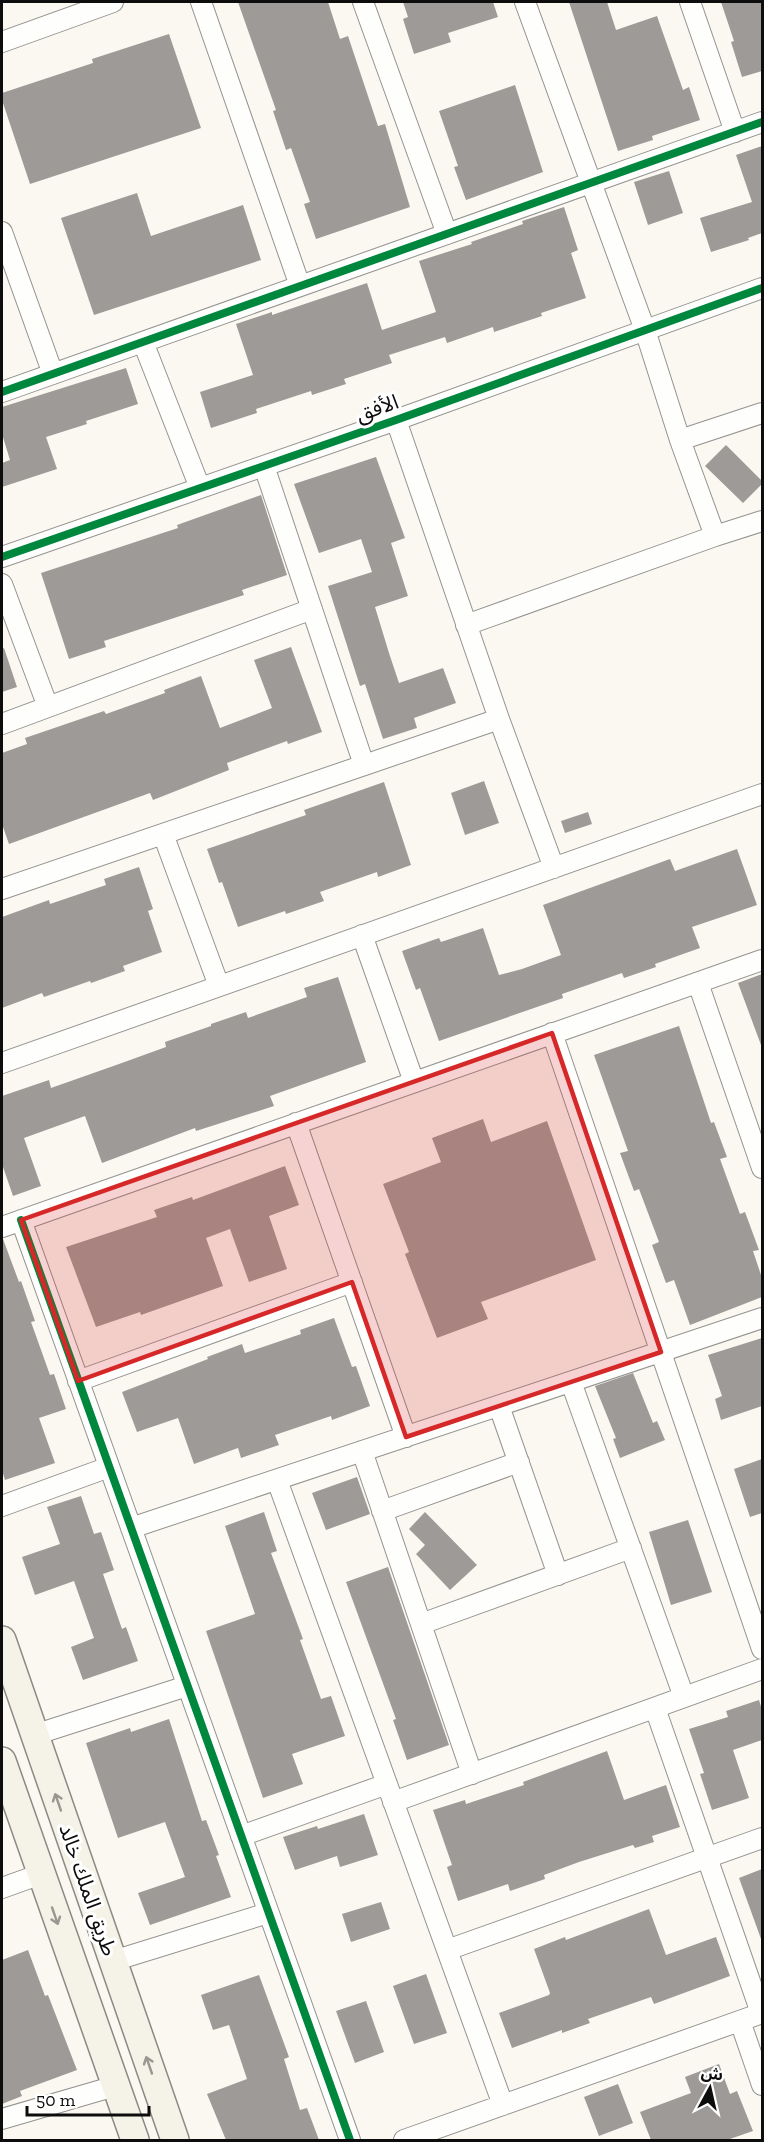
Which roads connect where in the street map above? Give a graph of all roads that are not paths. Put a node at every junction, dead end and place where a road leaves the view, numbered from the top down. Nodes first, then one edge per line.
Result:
1 (113, 2) edge
2 (201, 2) edge
3 (363, 2) edge
4 (525, 2) edge
5 (690, 2) edge
6 (2, 42) edge
7 (762, 122) edge
8 (735, 132) junction
9 (592, 183) junction
10 (2, 232) edge
11 (447, 234) junction
12 (300, 286) junction
13 (762, 288) edge
14 (645, 330) junction
15 (143, 342) junction
16 (53, 374) junction
17 (2, 392) edge
18 (762, 413) edge
19 (396, 420) junction
20 (680, 440) junction
21 (264, 466) junction
22 (200, 488) junction
23 (762, 521) edge
24 (715, 536) junction
25 (2, 557) edge
26 (2, 584) edge
27 (312, 609) junction
28 (466, 625) junction
29 (48, 706) junction
30 (499, 719) junction
31 (2, 724) edge
32 (364, 765) junction
33 (762, 794) edge
34 (163, 834) junction
35 (554, 868) junction
36 (2, 889) edge
37 (362, 935) junction
38 (762, 960) edge
39 (698, 983) junction
40 (219, 986) junction
41 (552, 1034) junction
42 (2, 1063) edge
43 (414, 1082) junction
44 (297, 1124) junction
45 (757, 1134) edge
46 (762, 1168) edge
47 (21, 1220) junction
48 (2, 1227) edge
49 (352, 1282) junction
50 (762, 1318) edge
51 (661, 1352) junction
52 (78, 1381) junction
53 (571, 1382) junction
54 (499, 1406) junction
55 (406, 1437) junction
56 (362, 1452) junction
57 (519, 1462) junction
58 (109, 1467) junction
59 (277, 1480) junction
60 (2, 1506) edge
61 (382, 1511) junction
62 (131, 1528) junction
63 (631, 1548) junction
64 (558, 1575) junction
65 (421, 1624) junction
66 (2, 1640) edge
67 (762, 1649) edge
68 (762, 1669) edge
69 (187, 1686) junction
70 (684, 1697) junction
71 (656, 1708) junction
72 (34, 1735) junction
73 (2, 1761) edge
74 (472, 1774) junction
75 (390, 1793) junction
76 (241, 1836) junction
77 (762, 1838) edge
78 (706, 1858) junction
79 (41, 1874) junction
80 (2, 1888) edge
81 (268, 1913) junction
82 (447, 1950) junction
83 (113, 1961) junction
84 (762, 2013) edge
85 (740, 2020) junction
86 (762, 2085) edge
87 (115, 2086) junction
88 (503, 2105) junction
89 (2, 2120) edge
90 (135, 2140) edge
91 (175, 2140) edge
92 (350, 2140) edge
93 (404, 2140) edge

1 - 6 street
2 - 12 street
3 - 11 street
4 - 9 street
5 - 8 street
7 - 8 street
8 - 9 street
9 - 11 street
9 - 14 street
10 - 16 street
11 - 12 street
12 - 15 street
13 - 14 street, الأفق
14 - 19 street, الأفق
14 - 20 street
15 - 16 street
15 - 22 street
16 - 17 street
18 - 20 street
19 - 21 street, الأفق
19 - 28 street
20 - 24 street
21 - 22 street, الأفق
21 - 27 street
22 - 25 street, الأفق
23 - 24 street
24 - 28 street
26 - 29 street
27 - 29 street
27 - 32 street
28 - 30 street
29 - 31 street
30 - 32 street
30 - 35 street
32 - 34 street
33 - 35 street
34 - 36 street
34 - 40 street
35 - 37 street
37 - 40 street
37 - 43 street
38 - 39 street
39 - 41 street
39 - 45 street
40 - 42 street
41 - 43 street
41 - 51 street
43 - 44 street
44 - 47 street
44 - 49 street
45 - 46 street
47 - 48 street
47 - 52 street
49 - 52 street
49 - 55 street
50 - 51 street
51 - 53 street
51 - 67 street
52 - 58 street
53 - 54 street
53 - 63 street
54 - 55 street
54 - 57 street
55 - 56 street
56 - 59 street
56 - 61 street
57 - 61 street
57 - 64 street
58 - 60 street
58 - 62 street
59 - 62 street
59 - 75 street
61 - 65 street
62 - 69 street
63 - 64 street
63 - 70 street
64 - 65 street
65 - 74 street
66 - 72 main road, طريق الملك خالد
68 - 70 street
69 - 72 street
69 - 76 street
70 - 71 street
71 - 74 street
71 - 78 street
83 -> 72 main road, طريق الملك خالد
73 - 79 main road, طريق الملك خالد
74 - 75 street
75 - 76 street
75 - 82 street
76 - 81 street
77 - 78 street
78 - 82 street
78 - 84 street
79 - 80 street
79 -> 87 main road, طريق الملك خالد
81 - 83 street
81 - 92 street
82 - 88 street
91 -> 83 main road, طريق الملك خالد
84 - 85 street
85 - 86 street
85 - 88 street
87 - 89 street
87 - 90 main road, طريق الملك خالد
88 - 93 street

